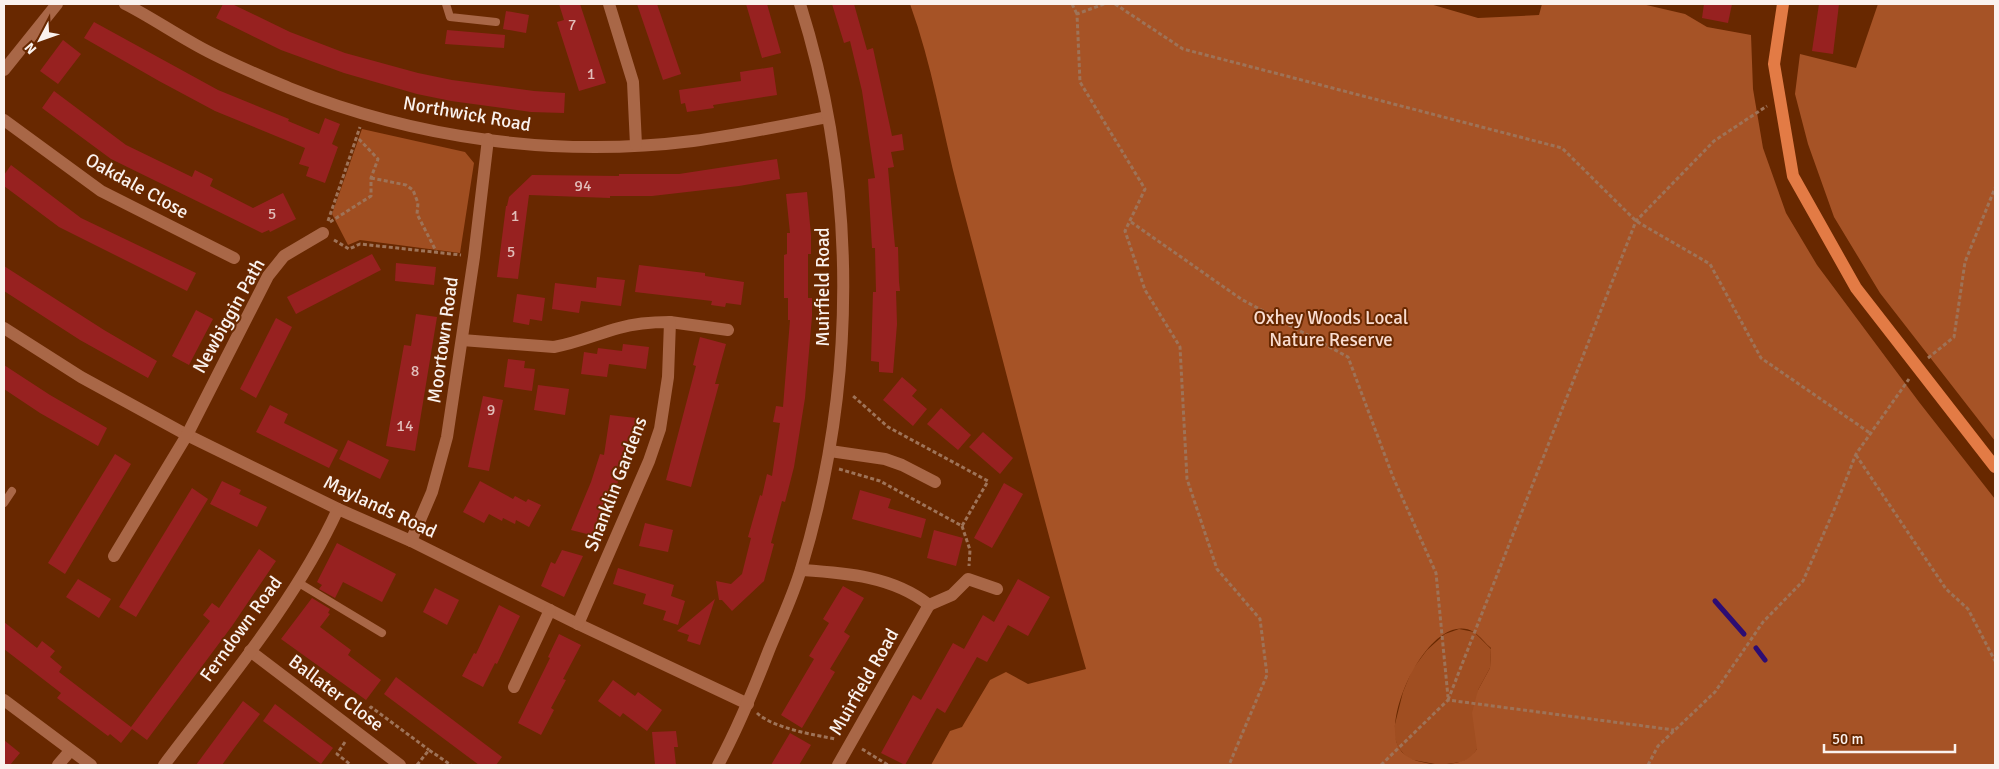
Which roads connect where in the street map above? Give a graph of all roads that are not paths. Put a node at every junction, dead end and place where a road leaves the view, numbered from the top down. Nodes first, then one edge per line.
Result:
1 (57, 4) edge
2 (446, 4) edge
3 (609, 4) edge
4 (800, 4) edge
5 (1783, 4) edge
6 (131, 5) edge
7 (496, 22) dead end
8 (4, 70) edge
9 (827, 117) junction
10 (4, 120) edge
11 (488, 139) junction
12 (636, 145) junction
13 (323, 233) road end
14 (234, 258) dead end
15 (670, 322) junction
16 (4, 328) edge
17 (728, 330) dead end
18 (462, 340) junction
19 (187, 435) junction
20 (830, 451) junction
21 (1995, 467) edge
22 (935, 482) dead end
23 (12, 491) dead end
24 (4, 503) edge
25 (338, 509) junction
26 (411, 540) junction
27 (114, 556) dead end
28 (801, 570) junction
29 (299, 582) junction
30 (997, 589) dead end
31 (929, 605) junction
32 (550, 610) junction
33 (578, 624) junction
34 (382, 633) dead end
35 (250, 651) junction
36 (514, 688) dead end
37 (4, 700) edge
38 (748, 704) junction
39 (70, 751) junction
40 (58, 765) edge
41 (90, 765) edge
42 (164, 765) edge
43 (400, 765) edge
44 (718, 765) edge
45 (838, 765) edge

1 - 8 street
2 - 7 lane
3 - 12 street
4 - 9 street, Muirfield Road
5 - 21 main road
6 - 11 street, Northwick Road
9 - 12 street, Northwick Road
9 - 20 street, Muirfield Road
10 - 14 street, Oakdale Close
11 - 12 street, Northwick Road
11 - 18 street, Moortown Road
13 - 19 street, Newbiggin Path
15 - 17 street
15 - 18 street
15 - 33 street, Shanklin Gardens
16 - 19 street, Maylands Road
18 - 26 street, Moortown Road
19 - 25 street, Maylands Road
19 - 27 street, Newbiggin Path
20 - 22 street
20 - 28 street, Muirfield Road
23 - 24 lane
25 - 26 street, Maylands Road
25 - 29 street, Ferndown Road
26 - 32 street, Maylands Road
28 - 31 street
28 - 38 street, Muirfield Road
29 - 34 lane
29 - 35 street, Ferndown Road
30 - 31 street
31 - 45 street, Muirfield Road
32 - 33 street, Maylands Road
32 - 36 street
33 - 38 street, Maylands Road
35 - 42 street, Ferndown Road
35 - 43 street, Ballater Close
37 - 39 street
38 - 44 street, Muirfield Road
39 - 40 street
39 - 41 street

